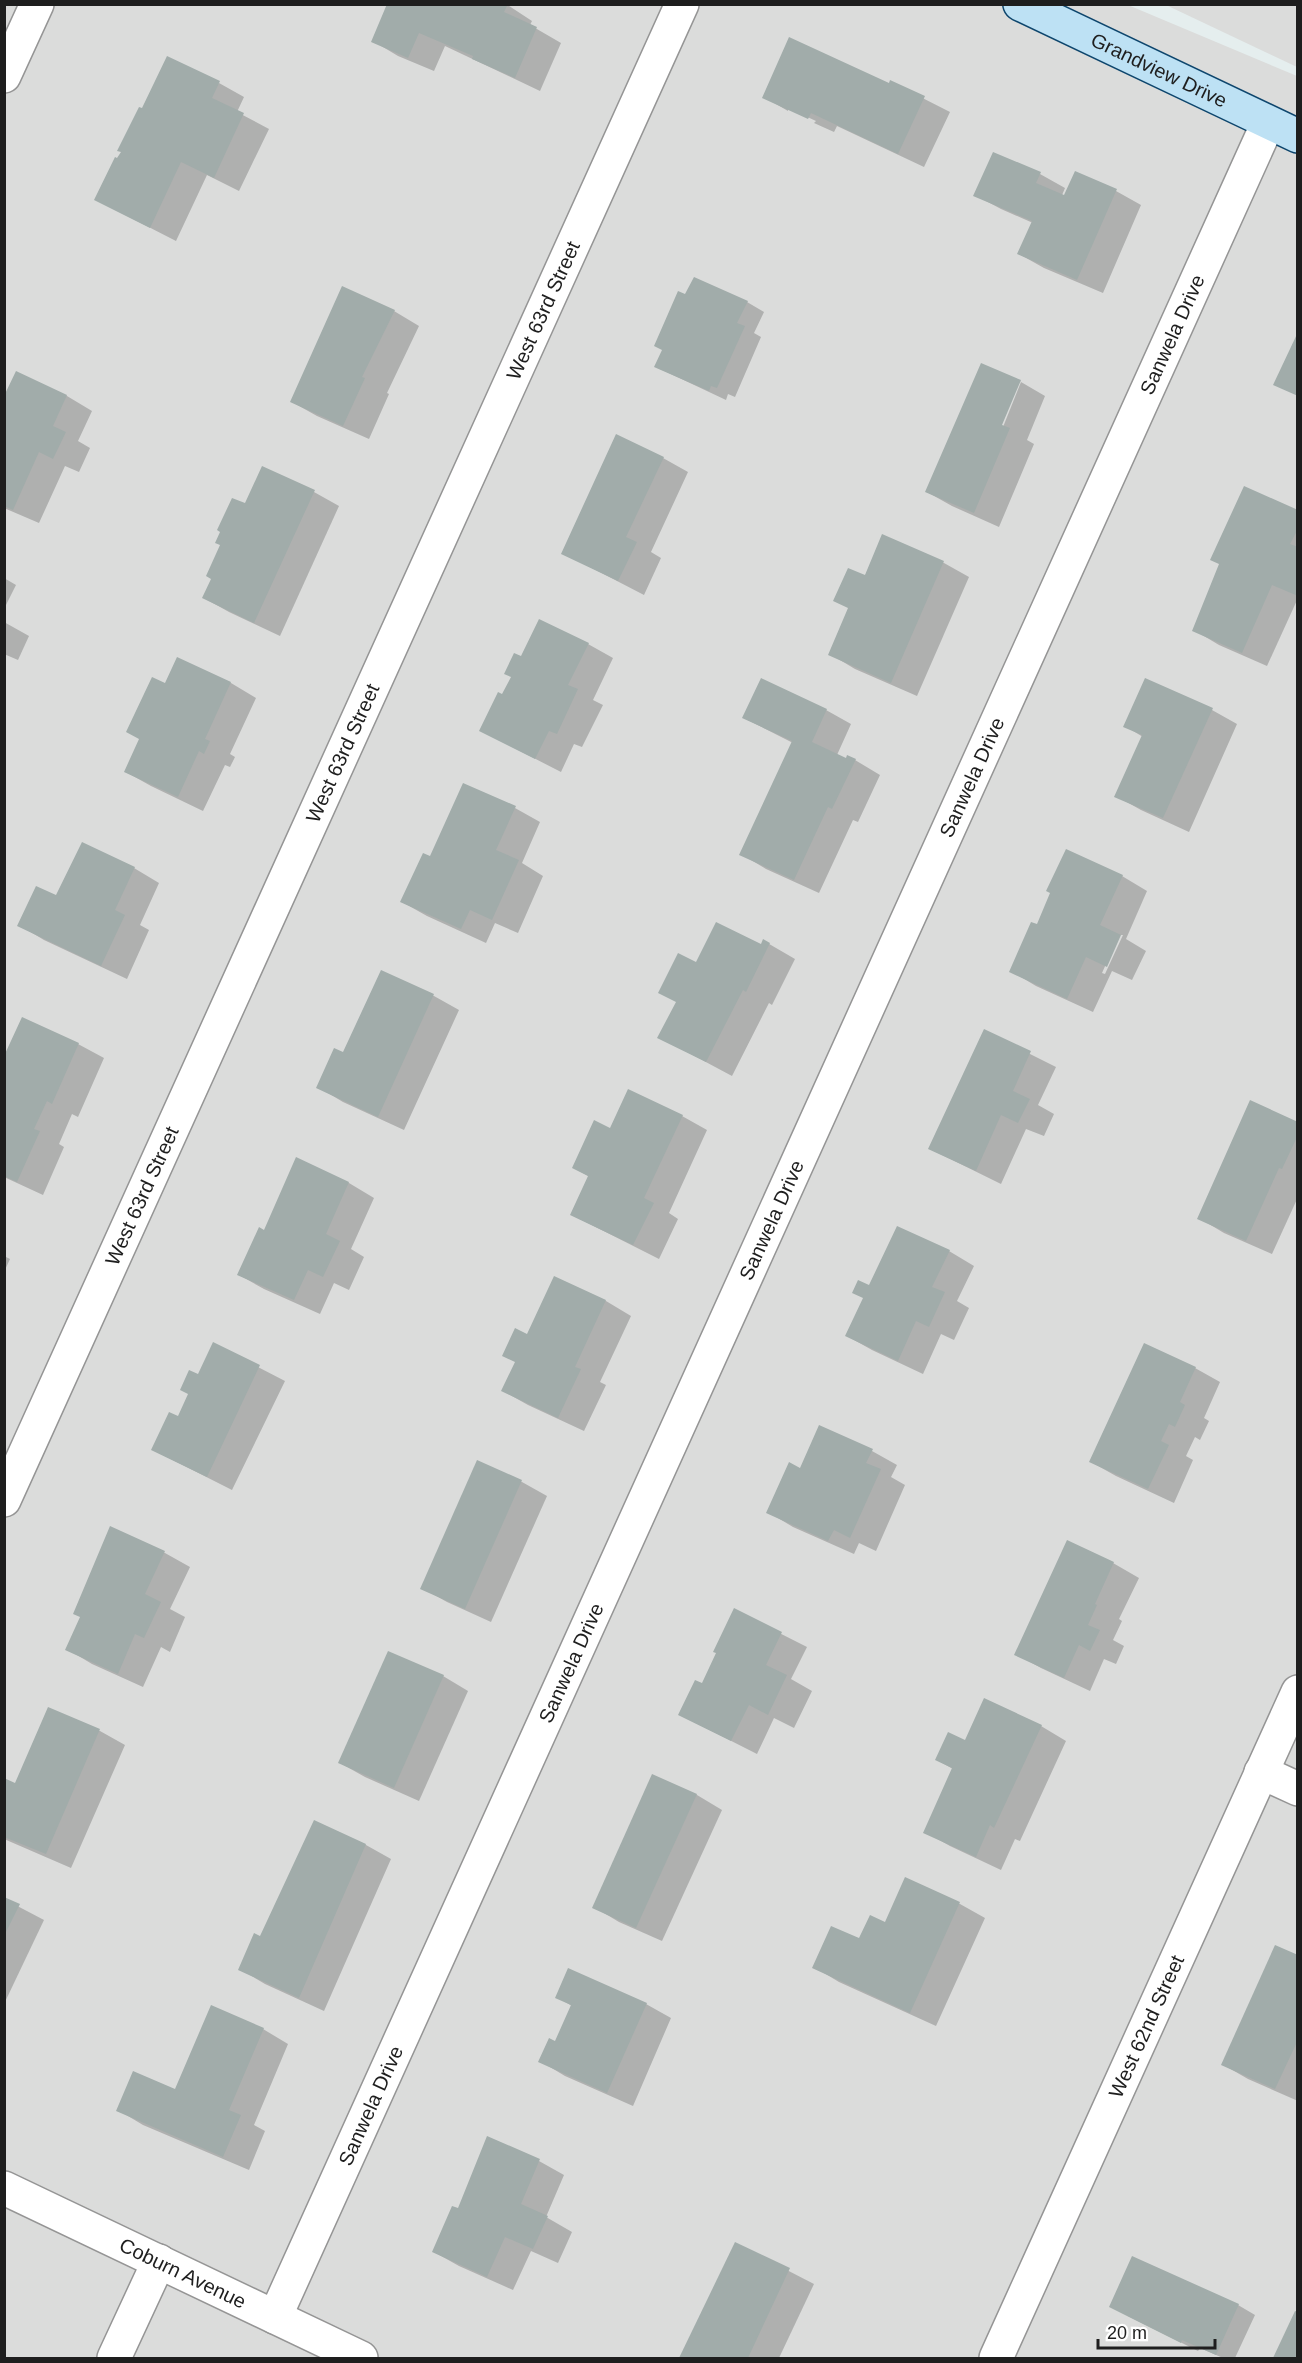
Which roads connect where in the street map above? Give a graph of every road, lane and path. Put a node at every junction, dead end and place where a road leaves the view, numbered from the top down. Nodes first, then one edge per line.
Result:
1 (37, 4) edge
2 (682, 4) edge
3 (1020, 4) edge
4 (4, 76) edge
5 (1268, 123) junction
6 (1298, 136) edge
7 (4, 1500) edge
8 (1298, 1692) edge
9 (1261, 1772) junction
10 (1298, 1789) edge
11 (4, 2188) edge
12 (159, 2261) junction
13 (275, 2317) junction
14 (114, 2358) edge
15 (361, 2358) edge
16 (996, 2358) edge

1 - 4 street
2 - 7 street, West 63rd Street
3 - 5 main road, Grandview Drive
5 - 6 main road, Grandview Drive
5 - 13 street, Sanwela Drive
8 - 9 street, West 62nd Street
9 - 10 street
9 - 16 street, West 62nd Street
11 - 12 street, Coburn Avenue
12 - 13 street, Coburn Avenue
12 - 14 street
13 - 15 street, Coburn Avenue

